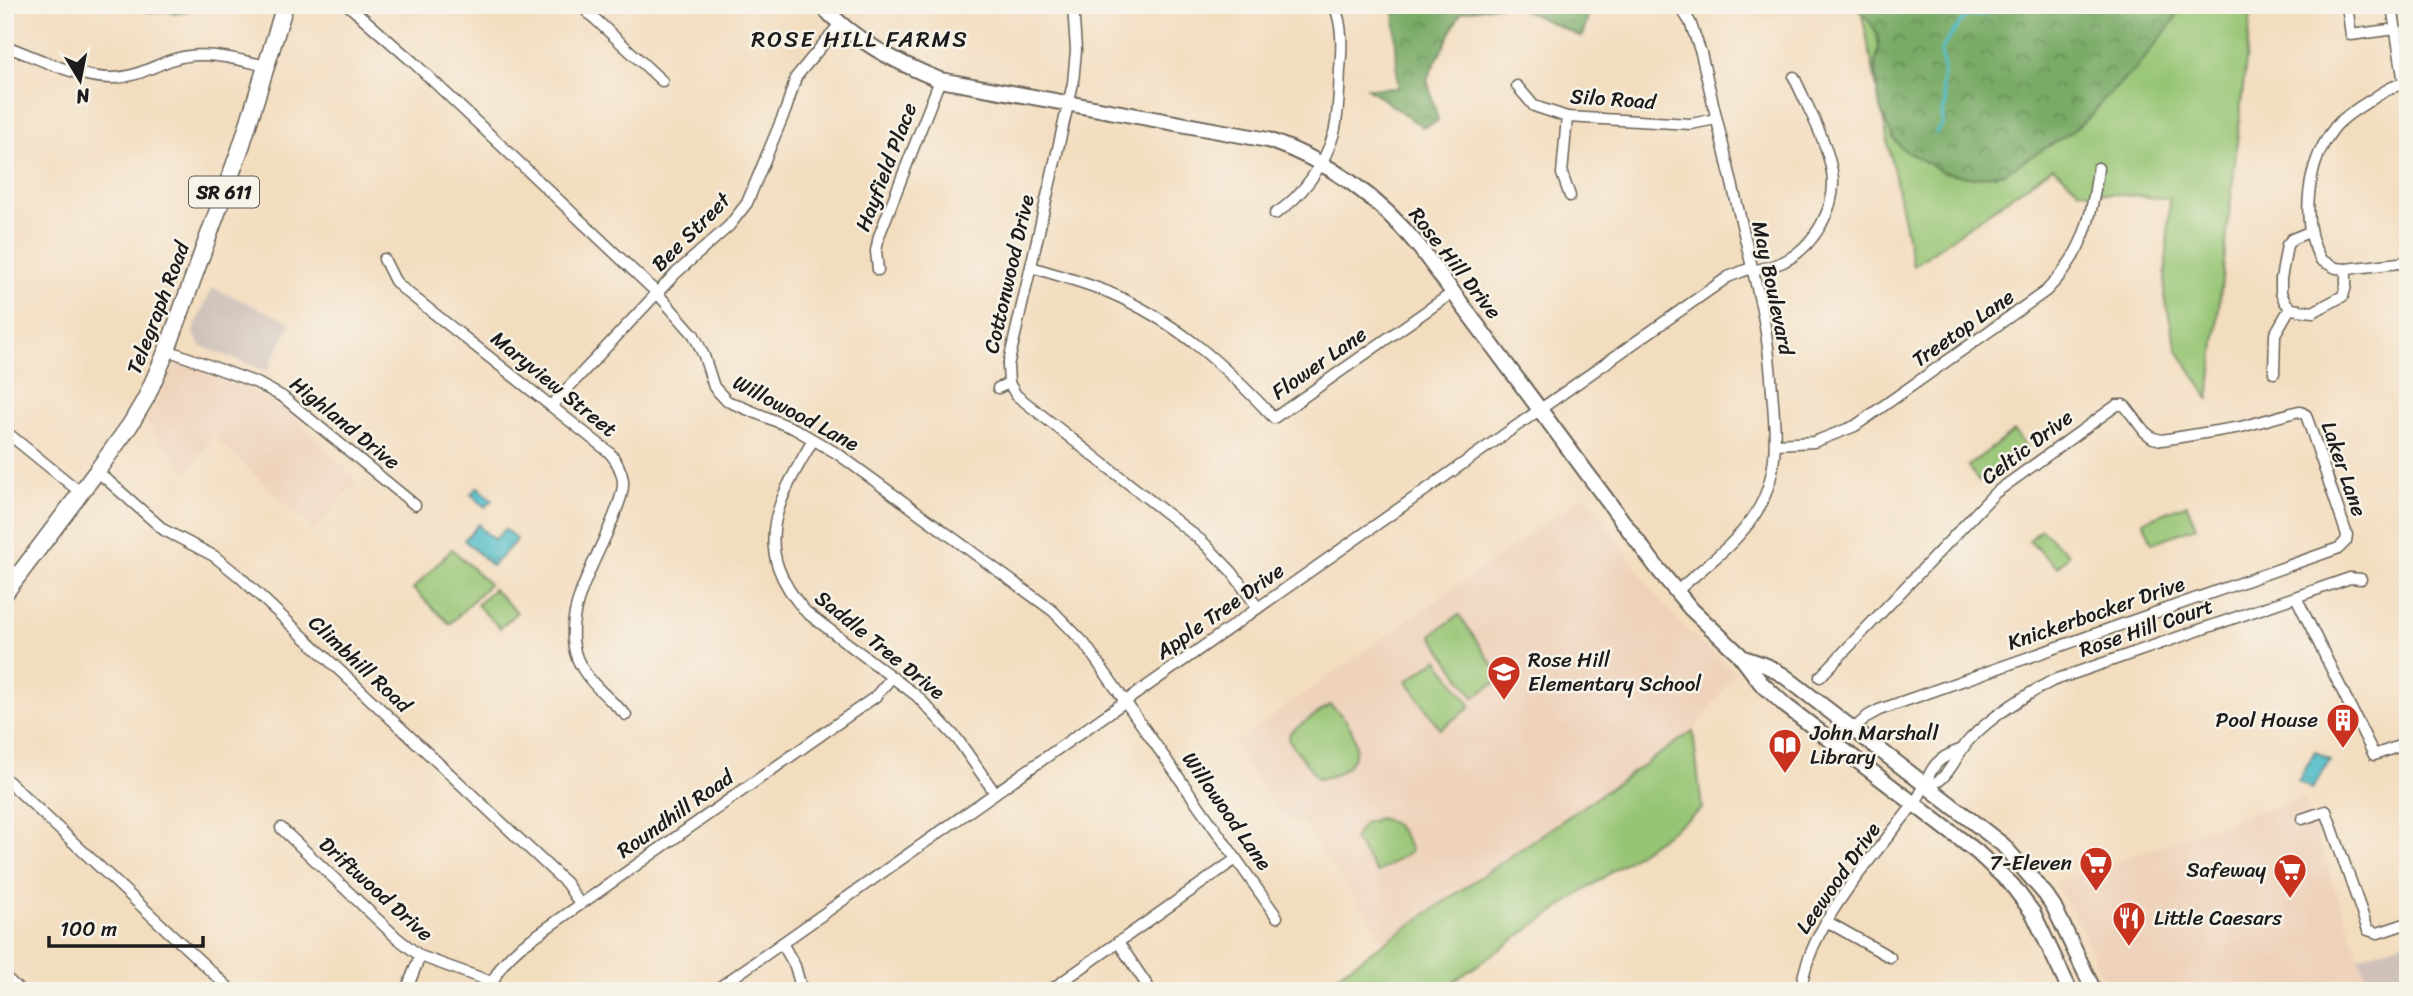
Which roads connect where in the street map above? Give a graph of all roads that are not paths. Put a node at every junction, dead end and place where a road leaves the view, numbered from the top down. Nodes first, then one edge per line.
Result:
1 (285, 5) edge
2 (348, 5) edge
3 (580, 5) edge
4 (821, 5) edge
5 (1073, 5) edge
6 (1334, 5) edge
7 (1679, 5) edge
8 (2347, 5) edge
9 (2384, 5) edge
10 (839, 25) junction
11 (2396, 29) junction
12 (5, 46) edge
13 (267, 66) junction
14 (1794, 77) dead end
15 (940, 80) junction
16 (662, 81) dead end
17 (2406, 83) edge
18 (1517, 86) dead end
19 (1069, 103) junction
20 (1567, 117) junction
21 (1716, 119) junction
22 (1320, 163) junction
23 (2098, 168) dead end
24 (1570, 196) dead end
25 (1275, 215) dead end
26 (2309, 232) junction
27 (384, 259) dead end
28 (2408, 262) edge
29 (1031, 267) junction
30 (2346, 269) junction
31 (878, 270) dead end
32 (1752, 270) junction
33 (657, 293) junction
34 (1452, 293) junction
35 (2290, 307) junction
36 (167, 350) junction
37 (2274, 373) dead end
38 (551, 406) junction
39 (1540, 410) junction
40 (2306, 415) joint
41 (5, 431) edge
42 (813, 440) junction
43 (1776, 444) junction
44 (97, 471) junction
45 (80, 492) junction
46 (415, 505) dead end
47 (2347, 535) joint
48 (2361, 579) dead end
49 (1676, 592) junction
50 (5, 593) edge
51 (2296, 597) junction
52 (1258, 608) junction
53 (1741, 657) junction
54 (892, 677) junction
55 (1820, 677) dead end
56 (1126, 701) junction
57 (626, 715) dead end
58 (1854, 729) junction
59 (2408, 743) edge
60 (8, 781) dead end
61 (995, 793) junction
62 (1920, 795) junction
63 (2302, 818) dead end
64 (281, 828) dead end
65 (1236, 859) junction
66 (580, 904) junction
67 (1278, 917) dead end
68 (1826, 921) junction
69 (2408, 923) edge
70 (1118, 942) junction
71 (782, 943) junction
72 (420, 956) junction
73 (1890, 957) dead end
74 (5, 977) edge
75 (491, 986) edge
76 (1801, 989) edge
77 (20, 991) edge
78 (232, 991) edge
79 (406, 991) edge
80 (714, 991) edge
81 (802, 991) edge
82 (1049, 991) edge
83 (1151, 991) edge
84 (1776, 991) edge
85 (2070, 991) edge
86 (2094, 991) edge

1 - 13 main road, Telegraph Road / SR 611
2 - 33 street, Willowood Lane
3 - 16 street
4 - 10 street, Rose Hill Drive
5 - 19 street, Cottonwood Drive
6 - 22 street
7 - 21 street, May Boulevard
8 - 11 street
9 - 11 street
10 - 15 street, Rose Hill Drive
10 - 33 street, Bee Street
11 - 17 street
12 - 13 street
13 - 36 main road, Telegraph Road / SR 611
14 - 32 street, Apple Tree Drive
15 - 19 street, Rose Hill Drive
15 - 31 street, Hayfield Place
17 - 26 street
18 - 20 street, Silo Road
19 - 22 street, Rose Hill Drive
19 - 29 street, Cottonwood Drive
20 - 21 street, Silo Road
20 - 24 street
21 - 32 street, May Boulevard
22 - 25 street
22 - 34 street, Rose Hill Drive
23 - 43 street, Treetop Lane
26 - 30 street
26 - 35 street
27 - 38 street, Maryview Street
28 - 30 street
29 - 34 street, Flower Lane
29 - 52 street, Cottonwood Drive
30 - 35 street
32 - 39 street, Apple Tree Drive
32 - 43 street, May Boulevard
33 - 38 street, Bee Street
33 - 42 street, Willowood Lane
34 - 39 street, Rose Hill Drive
35 - 37 street
36 - 44 main road, Telegraph Road / SR 611
36 - 46 street, Highland Drive
38 - 57 street, Maryview Street
39 - 49 street, Rose Hill Drive
39 - 52 street, Apple Tree Drive
40 - 47 street, Laker Lane
40 - 55 street, Celtic Drive
41 - 45 street
42 - 54 street, Saddle Tree Drive
42 - 56 street, Willowood Lane
43 - 49 street, May Boulevard
44 - 45 main road, Telegraph Road / SR 611
44 - 66 street, Climbhill Road
45 - 50 main road, Telegraph Road / SR 611
47 - 58 street, Knickerbocker Drive
48 - 51 street, Rose Hill Court
49 - 53 street, Rose Hill Drive
51 - 59 street
51 - 62 street, Rose Hill Court
52 - 56 street, Apple Tree Drive
53 - 58 street, Rose Hill Drive
53 - 62 street, Rose Hill Drive
54 - 61 street, Saddle Tree Drive
54 - 66 street, Roundhill Road
56 - 61 street, Apple Tree Drive
56 - 65 street, Willowood Lane
58 - 62 street, Rose Hill Drive
60 - 78 street
61 - 71 street, Apple Tree Drive
62 - 68 street, Leewood Drive
62 - 85 street, Rose Hill Drive
62 - 86 street, Rose Hill Drive
63 - 69 street
64 - 72 street, Driftwood Drive
65 - 67 street, Willowood Lane
65 - 70 street
66 - 75 street, Roundhill Road
68 - 73 street
68 - 76 street, Leewood Drive
70 - 82 street
70 - 83 street
71 - 80 street, Apple Tree Drive
71 - 81 street
72 - 75 street, Driftwood Drive
72 - 79 street
74 - 77 street
76 - 84 street

